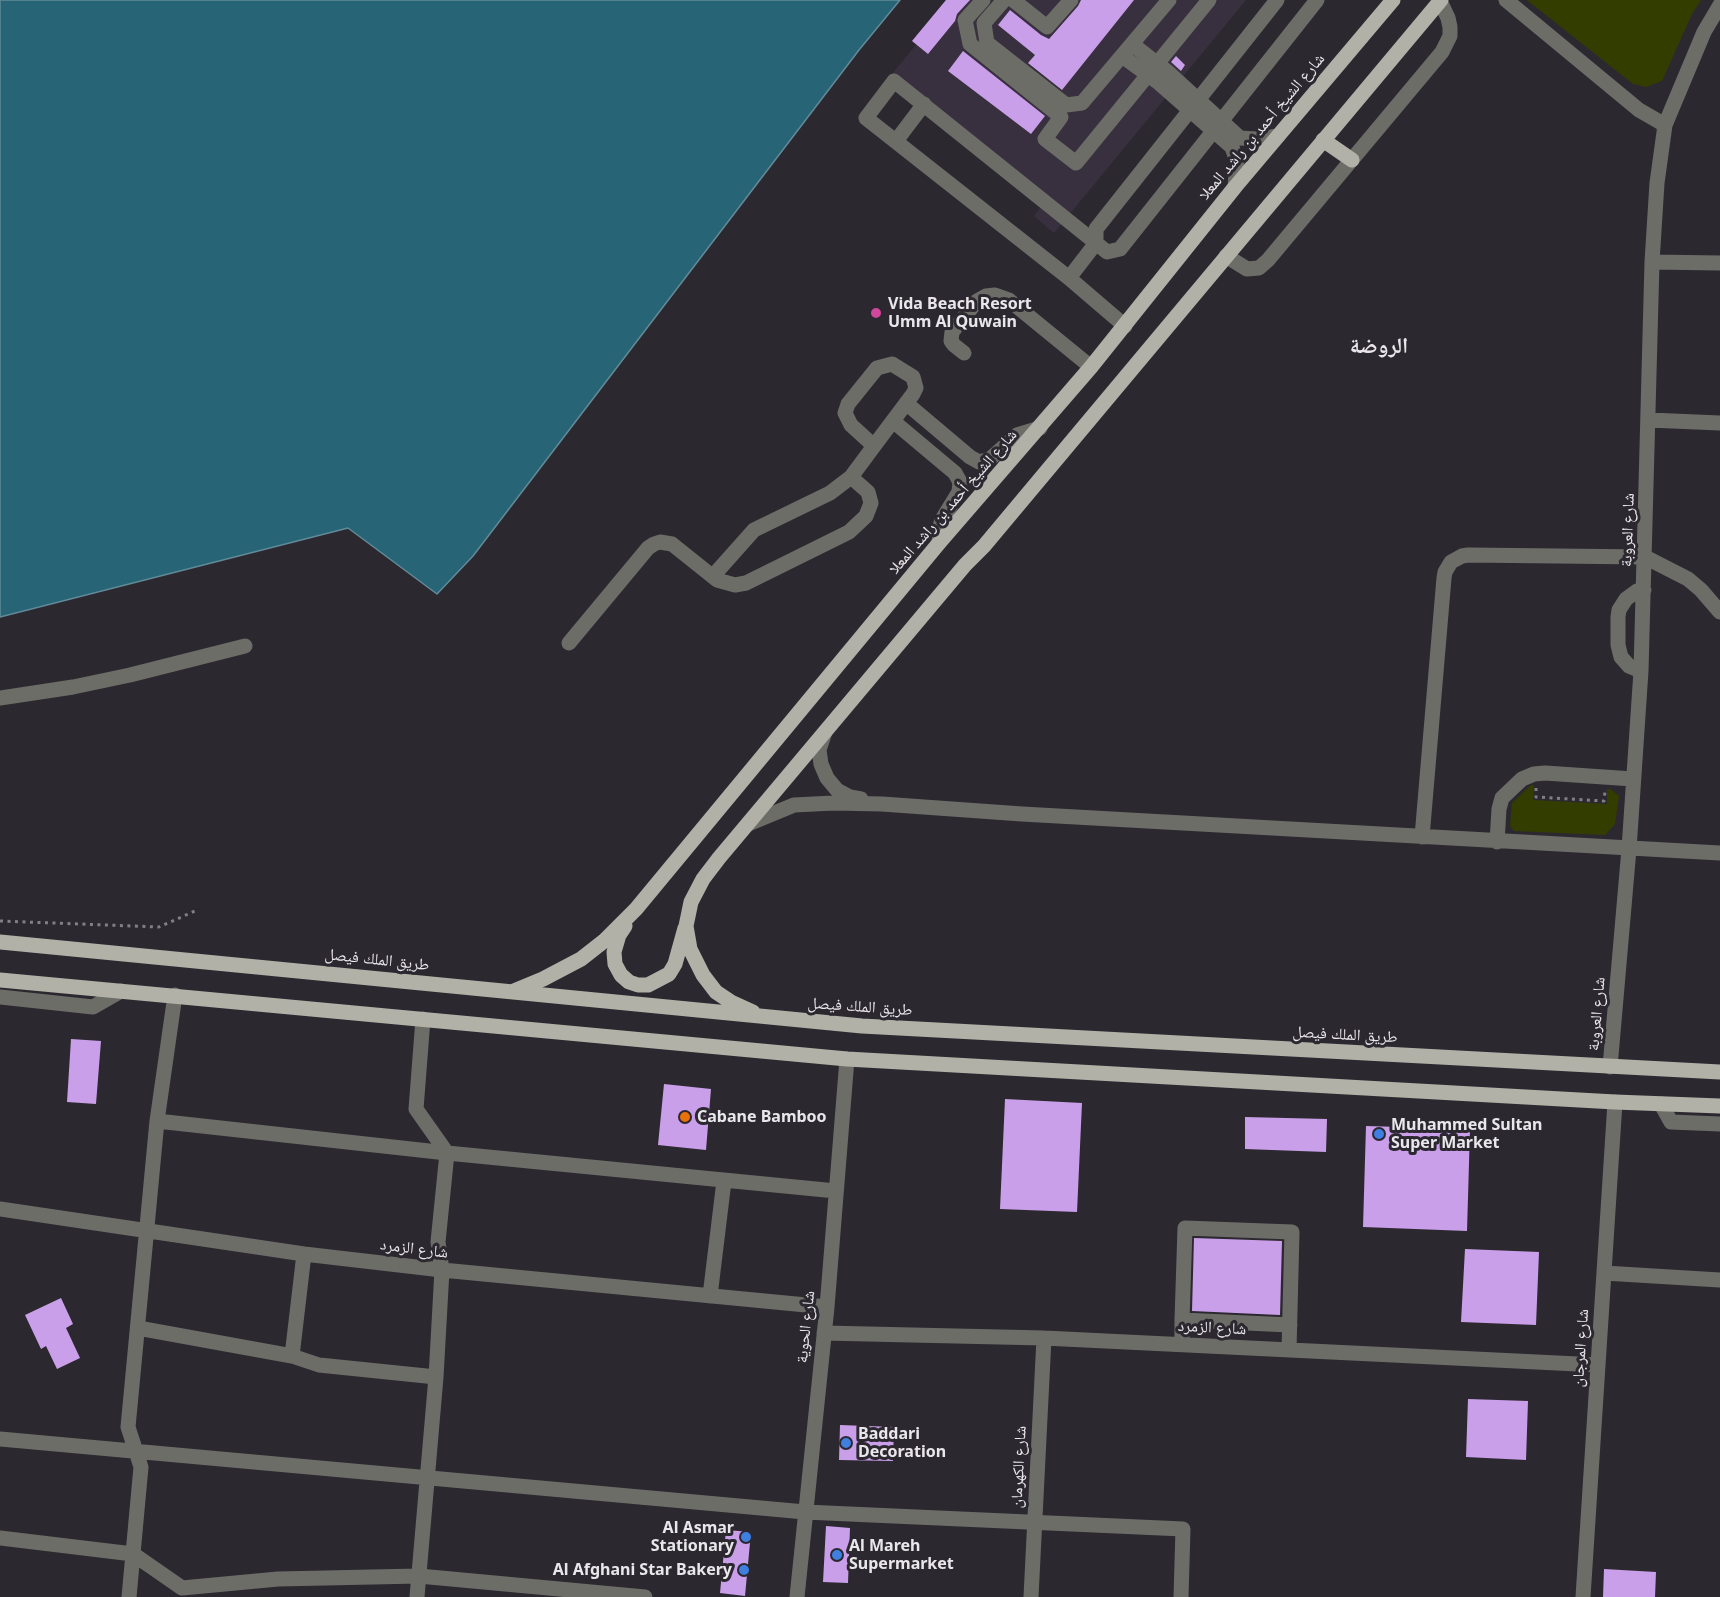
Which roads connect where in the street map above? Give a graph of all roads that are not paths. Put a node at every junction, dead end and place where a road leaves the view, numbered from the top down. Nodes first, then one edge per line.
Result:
1 (983, 0) edge
2 (1004, 0) edge
3 (1013, 0) edge
4 (1071, 0) edge
5 (1169, 0) edge
6 (1209, 0) edge
7 (1277, 0) edge
8 (1317, 0) edge
9 (1393, 0) edge
10 (1506, 0) edge
11 (1440, 1) edge
12 (1720, 5) edge
13 (1132, 44) junction
14 (1122, 56) junction
15 (1158, 74) junction
16 (924, 104) junction
17 (1195, 105) junction
18 (1665, 125) junction
19 (1218, 126) junction
20 (1278, 136) junction
21 (1323, 140) junction
22 (896, 141) junction
23 (1352, 160) junction
24 (1235, 187) junction
25 (1096, 243) junction
26 (1226, 256) junction
27 (1652, 262) junction
28 (1720, 263) edge
29 (1069, 278) junction
30 (1125, 326) junction
31 (964, 353) dead end
32 (1091, 367) junction
33 (906, 403) junction
34 (1649, 420) junction
35 (893, 421) junction
36 (1720, 423) edge
37 (1040, 428) junction
38 (874, 446) junction
39 (850, 477) junction
40 (939, 543) junction
41 (1645, 556) junction
42 (713, 576) junction
43 (1644, 590) junction
44 (1720, 612) edge
45 (569, 643) dead end
46 (245, 646) dead end
47 (1641, 671) junction
48 (0, 698) edge
49 (825, 731) junction
50 (1634, 779) junction
51 (882, 804) junction
52 (748, 824) junction
53 (1422, 837) junction
54 (1497, 842) junction
55 (1629, 849) junction
56 (1720, 854) edge
57 (636, 909) junction
58 (686, 926) junction
59 (0, 942) edge
60 (0, 980) edge
61 (121, 991) junction
62 (511, 992) junction
63 (175, 996) junction
64 (0, 997) edge
65 (764, 1017) junction
66 (423, 1019) junction
67 (847, 1059) junction
68 (1610, 1067) junction
69 (1720, 1072) edge
70 (1615, 1102) junction
71 (1661, 1104) junction
72 (1720, 1106) edge
73 (158, 1120) junction
74 (1720, 1124) edge
75 (447, 1153) junction
76 (724, 1181) junction
77 (836, 1191) junction
78 (0, 1209) edge
79 (148, 1232) junction
80 (304, 1254) junction
81 (442, 1270) junction
82 (1604, 1274) junction
83 (1720, 1280) edge
84 (710, 1296) junction
85 (827, 1307) junction
86 (1182, 1320) junction
87 (1290, 1325) junction
88 (138, 1328) junction
89 (824, 1333) junction
90 (1044, 1338) junction
91 (1182, 1344) junction
92 (1289, 1350) junction
93 (292, 1356) junction
94 (1598, 1365) junction
95 (436, 1377) junction
96 (0, 1439) edge
97 (136, 1451) junction
98 (428, 1478) junction
99 (805, 1512) junction
100 (1034, 1524) junction
101 (0, 1538) edge
102 (133, 1554) junction
103 (419, 1576) junction
104 (129, 1597) edge
105 (417, 1597) edge
106 (645, 1597) edge
107 (797, 1597) edge
108 (1031, 1597) edge
109 (1180, 1597) edge
110 (1583, 1597) edge

1 - 15 street
2 - 14 street
3 - 4 street
5 - 13 street
6 - 15 street
7 - 17 street
8 - 19 street
9 - 20 main road, شارع الشيخ أحمد بن راشد المعلا
10 - 18 street
11 - 21 main road
11 - 23 street
12 - 18 street, شارع العروبة
13 - 14 street
13 - 15 street
14 - 15 street
15 - 17 street
16 - 22 street
16 - 22 street
16 - 25 street
17 - 19 street
17 - 25 street
18 - 27 street, شارع العروبة
19 - 20 street
19 - 24 street
19 - 25 street
20 - 24 main road, شارع الشيخ أحمد بن راشد المعلا
21 - 23 main road
21 - 26 main road
22 - 29 street
23 - 26 street
24 - 30 main road, شارع الشيخ أحمد بن راشد المعلا
25 - 29 street
26 - 49 main road
27 - 28 street
27 - 34 street, شارع العروبة
29 - 30 street
30 - 32 main road, شارع الشيخ أحمد بن راشد المعلا
31 - 32 street
32 - 37 main road, شارع الشيخ أحمد بن راشد المعلا
33 - 35 street
33 - 37 street
33 - 38 street
34 - 36 street
34 - 41 street, شارع العروبة
35 - 38 street
35 - 40 street
37 - 40 main road, شارع الشيخ أحمد بن راشد المعلا
38 - 39 street
39 - 42 street
39 - 42 street
40 - 57 main road, شارع الشيخ أحمد بن راشد المعلا
41 - 43 street, شارع العروبة
41 - 44 street
41 - 53 street
42 - 45 street
43 - 47 street, شارع العروبة
43 - 47 street
46 - 48 street
47 - 50 street, شارع العروبة
49 - 51 street
49 - 52 main road
50 - 54 street
50 - 55 street, شارع العروبة
51 - 52 street
51 - 53 street
52 - 58 main road
53 - 54 street
54 - 55 street
55 - 56 street
55 - 68 street, شارع العروبة
57 - 58 main road
57 - 62 main road, شارع الشيخ أحمد بن راشد المعلا
58 - 65 main road
59 - 62 main road, طريق الملك فيصل
60 - 61 main road
61 - 63 main road
61 - 64 street
62 - 65 main road, طريق الملك فيصل
63 - 66 main road
63 - 73 street
65 - 68 main road, طريق الملك فيصل
66 - 67 main road
66 - 75 street
67 - 70 main road
67 - 77 street, شارع الحوية
68 - 69 main road, طريق الملك فيصل
70 - 71 main road
70 - 82 street, شارع المرجان
71 - 72 main road
71 - 74 street
73 - 75 street
73 - 79 street
75 - 76 street
75 - 81 street
76 - 77 street
76 - 84 street
77 - 85 street, شارع الحوية
78 - 79 street, شارع الزمرد
79 - 80 street, شارع الزمرد
79 - 88 street
80 - 81 street, شارع الزمرد
80 - 93 street
81 - 84 street, شارع الزمرد
81 - 95 street
82 - 83 street
82 - 94 street, شارع المرجان
84 - 85 street, شارع الزمرد
85 - 89 street, شارع الحوية
86 - 87 street
86 - 87 street
86 - 91 street
87 - 92 street
88 - 93 street
88 - 97 street
89 - 90 street, شارع الزمرد
89 - 99 street, شارع الحوية
90 - 91 street, شارع الزمرد
90 - 100 street, شارع الكهرمان
91 - 92 street, شارع الزمرد
92 - 94 street, شارع الزمرد
93 - 95 street
94 - 110 street, شارع المرجان
95 - 98 street
96 - 97 street
97 - 98 street
97 - 102 street
98 - 99 street
98 - 103 street
99 - 100 street
99 - 107 street, شارع الحوية
100 - 108 street, شارع الكهرمان
100 - 109 street
101 - 102 street
102 - 103 street
102 - 104 street
103 - 105 street
103 - 106 street

